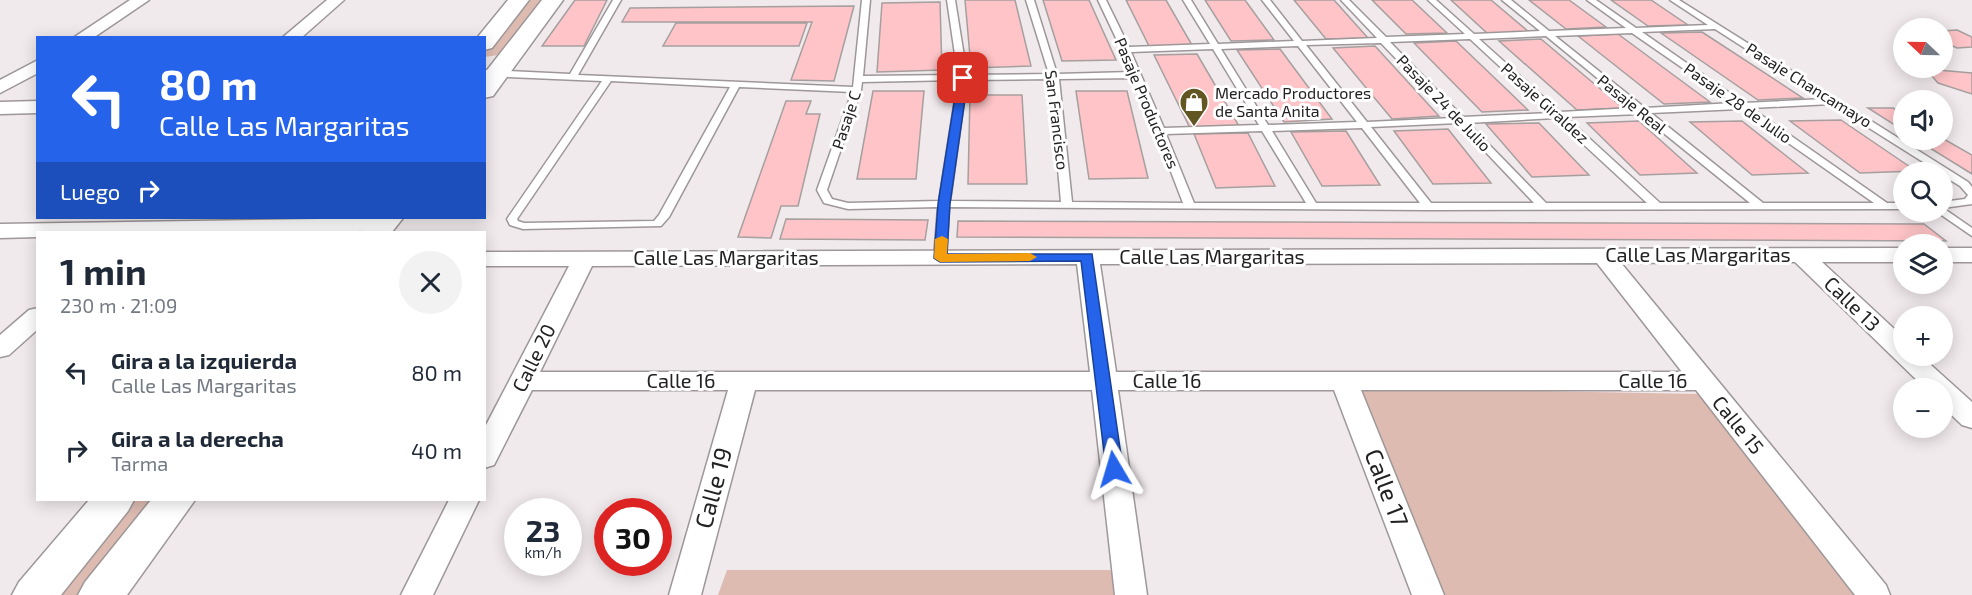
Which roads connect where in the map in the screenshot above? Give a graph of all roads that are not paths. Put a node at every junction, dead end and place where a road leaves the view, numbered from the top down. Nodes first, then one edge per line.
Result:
1 (141, 0) edge
2 (336, 0) edge
3 (519, 0) edge
4 (553, 0) edge
5 (617, 0) edge
6 (866, 0) edge
7 (951, 0) edge
8 (1030, 0) edge
9 (1102, 0) edge
10 (1186, 0) edge
11 (1266, 0) edge
12 (1345, 0) edge
13 (1432, 0) edge
14 (1506, 0) edge
15 (1591, 0) edge
16 (1674, 0) edge
17 (1717, 27) junction
18 (1635, 31) junction
19 (1547, 34) junction
20 (84, 36) edge
21 (292, 36) edge
22 (1473, 37) junction
23 (486, 41) edge
24 (1385, 41) junction
25 (1301, 44) junction
26 (1215, 47) junction
27 (1126, 50) junction
28 (36, 65) edge
29 (491, 72) edge
30 (1138, 75) junction
31 (1054, 76) junction
32 (572, 78) junction
33 (963, 78) junction
34 (608, 79) junction
35 (736, 84) junction
36 (858, 84) junction
37 (0, 88) edge
38 (1834, 101) junction
39 (1742, 106) junction
40 (36, 107) edge
41 (0, 108) edge
42 (1640, 111) junction
43 (1558, 115) junction
44 (1461, 120) junction
45 (1364, 124) junction
46 (1265, 129) junction
47 (1161, 131) junction
48 (1972, 194) edge
49 (944, 204) junction
50 (1953, 204) edge
51 (1067, 206) junction
52 (1190, 206) junction
53 (1313, 206) junction
54 (1543, 206) junction
55 (1658, 206) junction
56 (1760, 206) junction
57 (1885, 206) junction
58 (1893, 206) edge
59 (1429, 207) junction
60 (1953, 219) edge
61 (336, 225) edge
62 (382, 225) edge
63 (0, 231) edge
64 (128, 231) edge
65 (1972, 233) edge
66 (1603, 255) junction
67 (1801, 255) junction
68 (1893, 255) edge
69 (1953, 255) edge
70 (1972, 255) edge
71 (1088, 257) junction
72 (940, 258) junction
73 (486, 259) edge
74 (584, 259) junction
75 (36, 317) edge
76 (1893, 343) edge
77 (0, 349) edge
78 (1918, 366) edge
79 (1930, 378) edge
80 (744, 380) junction
81 (523, 381) junction
82 (1103, 381) junction
83 (1344, 381) junction
84 (1703, 381) junction
85 (1953, 400) edge
86 (1972, 418) edge
87 (486, 454) edge
88 (112, 501) edge
89 (173, 501) edge
90 (464, 501) edge
91 (35, 595) edge
92 (101, 595) edge
93 (417, 595) edge
94 (685, 595) edge
95 (1131, 595) edge
96 (1428, 595) edge
97 (1874, 595) edge

1 - 20 street
2 - 21 street
3 - 23 street
4 - 29 street
5 - 32 lane
6 - 36 lane, Pasaje C
7 - 33 lane
8 - 31 lane, San Francisco
9 - 27 lane, Pasaje Productores
10 - 26 lane
11 - 25 lane
12 - 24 lane, Pasaje 24 de Julio
13 - 22 lane, Pasaje Giraldez
14 - 19 lane, Pasaje Real
15 - 18 lane, Pasaje 28 de Julio
16 - 17 lane, Pasaje Chancamayo
17 - 18 lane
17 - 38 lane, Pasaje Chancamayo
18 - 19 lane
18 - 39 lane, Pasaje 28 de Julio
19 - 22 lane
19 - 42 lane, Pasaje Real
22 - 24 lane
22 - 43 lane, Pasaje Giraldez
24 - 25 lane
24 - 44 lane, Pasaje 24 de Julio
25 - 26 lane
25 - 45 lane
26 - 27 lane
26 - 46 lane
27 - 30 lane, Pasaje Productores
28 - 37 street
29 - 32 lane
30 - 31 lane
30 - 47 lane, Pasaje Productores
31 - 33 lane
31 - 51 lane, San Francisco
32 - 34 lane
33 - 36 lane
33 - 49 lane
34 - 35 lane
34 - 35 lane
35 - 36 lane
36 - 49 lane, Pasaje C
38 - 39 lane
38 - 48 lane, Pasaje Chancamayo
39 - 42 lane
39 - 57 lane, Pasaje 28 de Julio
40 - 41 street
42 - 43 lane
42 - 56 lane, Pasaje Real
43 - 44 lane
43 - 55 lane, Pasaje Giraldez
44 - 45 lane
44 - 54 lane, Pasaje 24 de Julio
45 - 46 lane
45 - 59 lane
46 - 47 lane
46 - 53 lane
47 - 52 lane, Pasaje Productores
48 - 50 lane
49 - 51 lane
49 - 72 lane
51 - 52 lane
52 - 53 lane
53 - 59 lane
54 - 55 lane
54 - 59 lane
55 - 56 lane
56 - 57 lane
57 - 58 lane
60 - 65 lane
61 - 62 street
61 - 64 street
63 - 64 street
66 - 67 street, Calle Las Margaritas
66 - 71 street, Calle Las Margaritas
66 - 84 street, Calle 15
67 - 68 street, Calle Las Margaritas
67 - 76 street, Calle 13
69 - 70 street
71 - 72 street, Calle Las Margaritas
71 - 82 street
72 - 74 street, Calle Las Margaritas
73 - 74 street, Calle Las Margaritas
74 - 81 street, Calle 20
75 - 77 street
78 - 79 street, Calle 13
80 - 81 street, Calle 16
80 - 82 street, Calle 16
80 - 94 street, Calle 19
81 - 87 street, Calle 20
82 - 83 street, Calle 16
82 - 95 street
83 - 84 street, Calle 16
83 - 96 street, Calle 17
84 - 97 street, Calle 15
85 - 86 street, Calle 13
88 - 91 street
89 - 92 street
90 - 93 street

